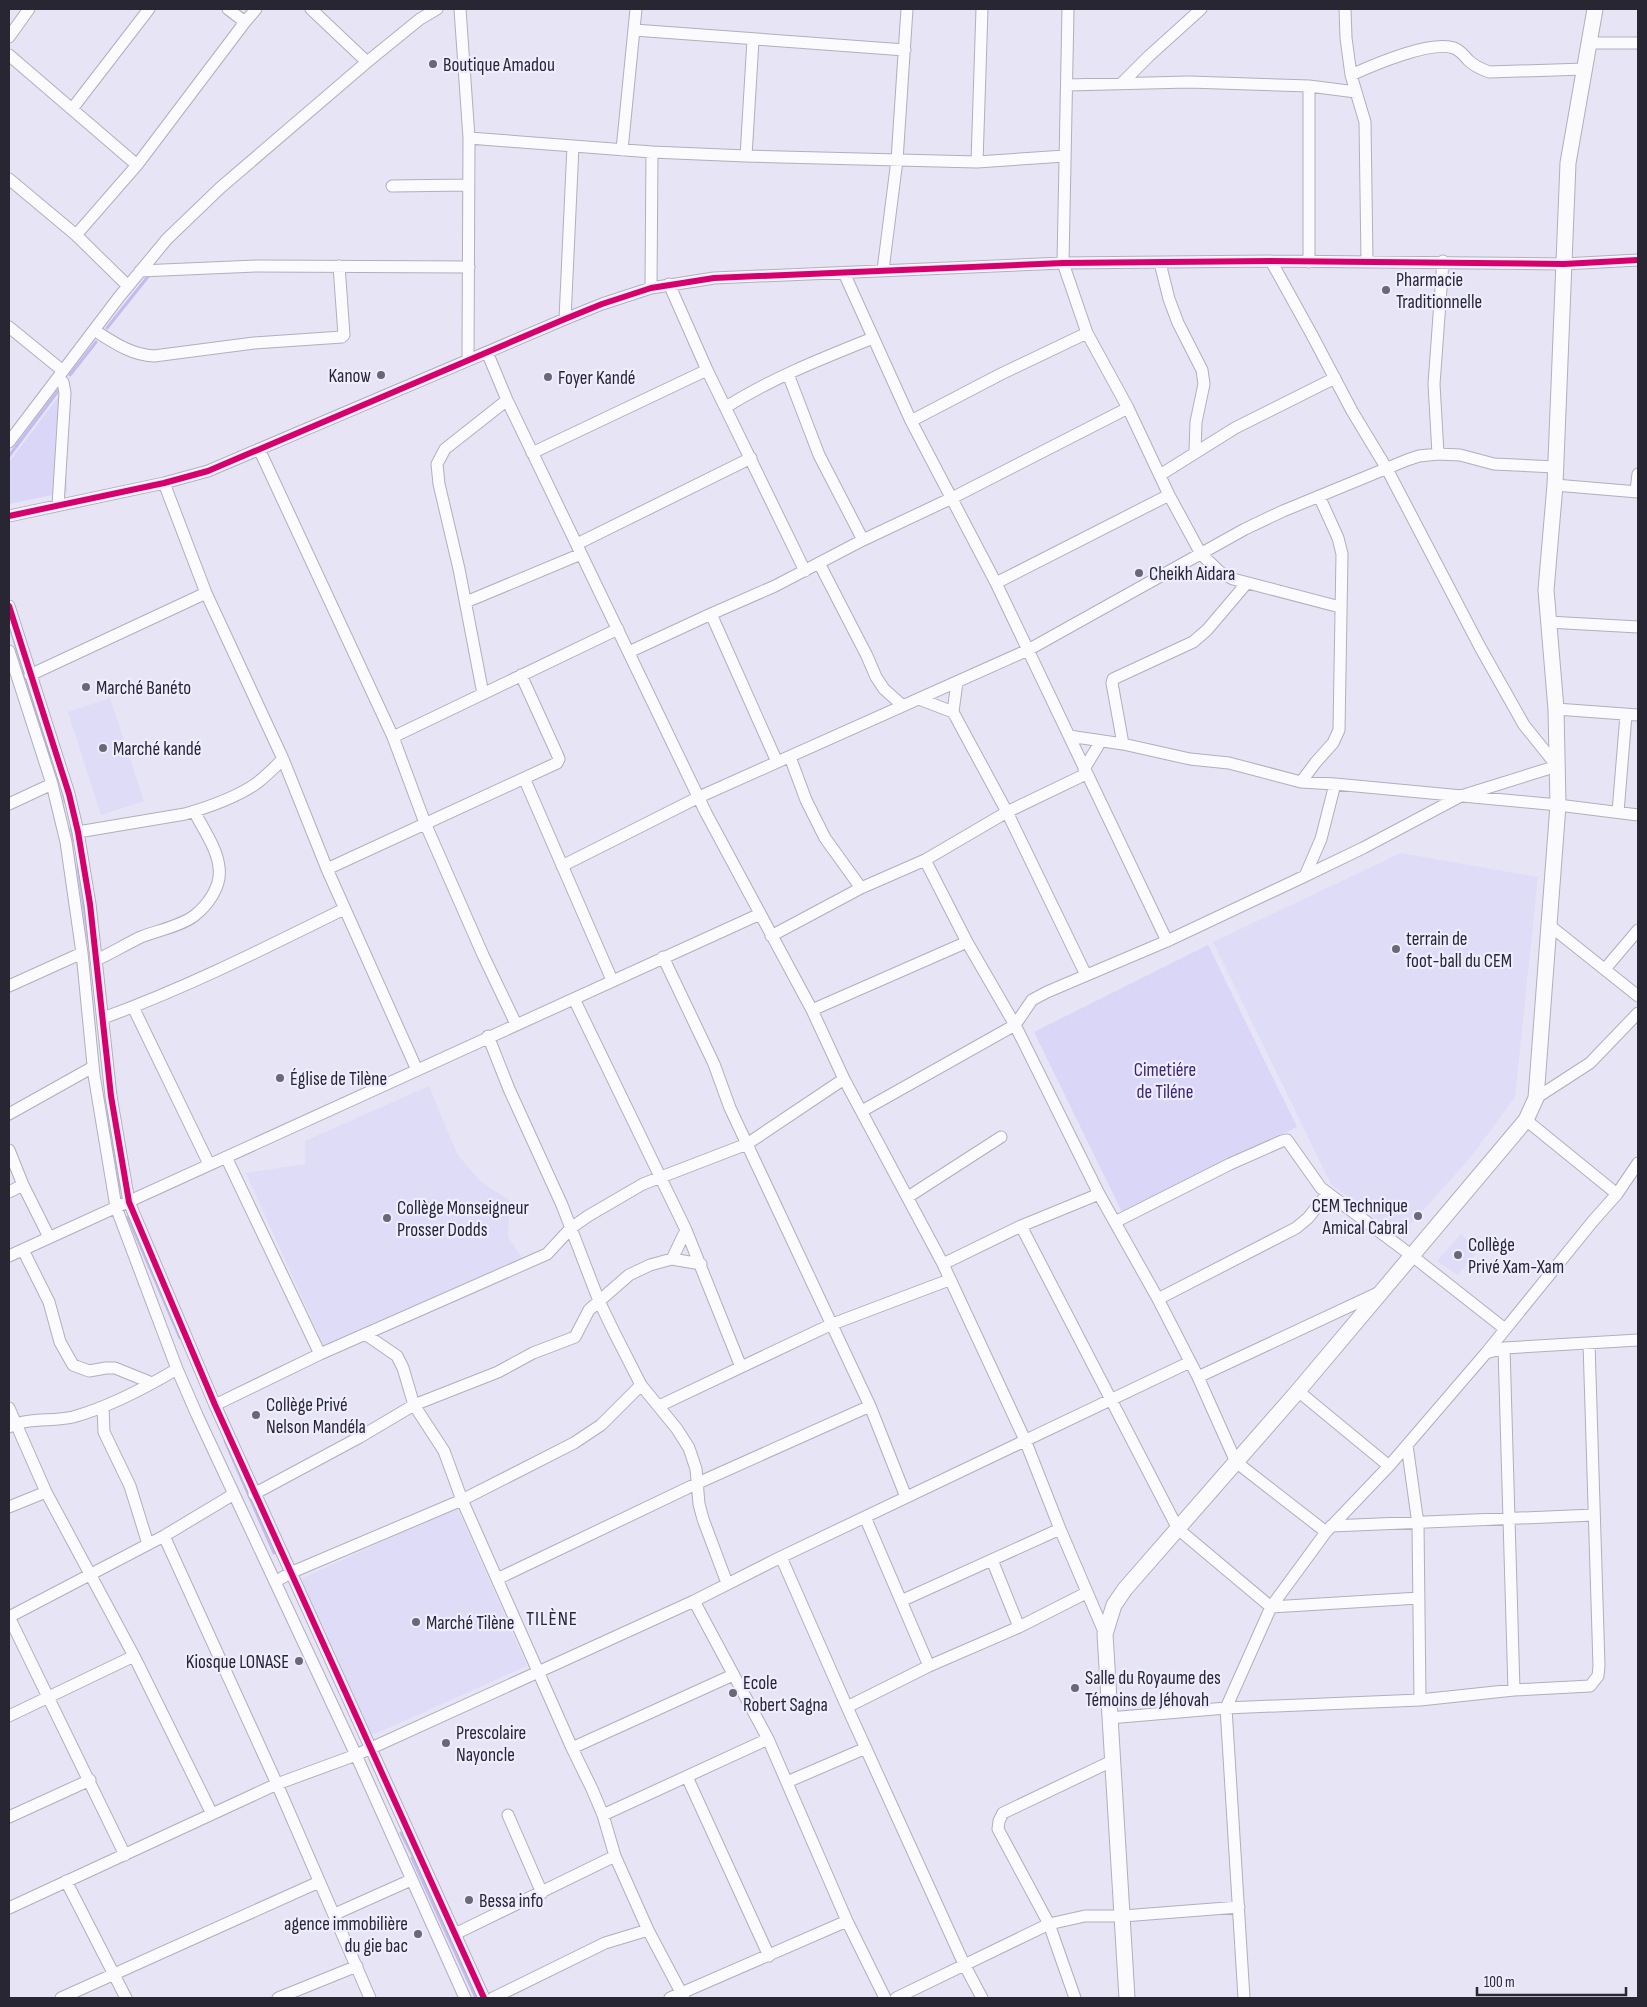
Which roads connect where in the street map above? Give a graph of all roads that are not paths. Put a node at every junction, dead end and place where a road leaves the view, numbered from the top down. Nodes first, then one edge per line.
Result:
1 (29, 9) edge
2 (149, 9) edge
3 (228, 9) edge
4 (256, 9) edge
5 (311, 9) edge
6 (437, 9) edge
7 (460, 9) edge
8 (636, 9) edge
9 (907, 9) edge
10 (982, 9) edge
11 (1068, 9) edge
12 (1201, 9) edge
13 (1343, 9) edge
14 (1595, 9) edge
15 (245, 22) junction
16 (634, 30) junction
17 (9, 37) edge
18 (753, 40) junction
19 (1589, 43) junction
20 (1638, 43) edge
21 (905, 50) junction
22 (9, 55) edge
23 (367, 62) junction
24 (1584, 69) junction
25 (1350, 75) junction
26 (1122, 83) junction
27 (1068, 85) junction
28 (1309, 86) junction
29 (1356, 92) junction
30 (72, 109) junction
31 (469, 138) junction
32 (573, 146) junction
33 (622, 150) junction
34 (652, 152) junction
35 (746, 156) junction
36 (1066, 156) junction
37 (897, 160) junction
38 (977, 162) junction
39 (136, 165) junction
40 (9, 179) edge
41 (468, 185) junction
42 (392, 186) dead end
43 (76, 234) junction
44 (1638, 260) edge
45 (1271, 261) junction
46 (1367, 261) junction
47 (1442, 261) junction
48 (1309, 262) junction
49 (1063, 263) junction
50 (1160, 263) junction
51 (1564, 264) junction
52 (339, 266) junction
53 (469, 267) junction
54 (883, 270) junction
55 (140, 271) junction
56 (844, 273) junction
57 (669, 284) junction
58 (128, 286) junction
59 (651, 288) junction
60 (565, 318) junction
61 (9, 326) edge
62 (94, 330) junction
63 (1087, 333) junction
64 (873, 338) junction
65 (487, 352) junction
66 (468, 358) junction
67 (707, 370) junction
68 (60, 374) junction
69 (788, 374) junction
70 (1334, 378) junction
71 (507, 400) junction
72 (726, 407) junction
73 (1128, 408) junction
74 (911, 421) junction
75 (9, 442) edge
76 (259, 449) junction
77 (532, 452) junction
78 (1195, 452) junction
79 (1438, 454) junction
80 (751, 458) junction
81 (1555, 467) junction
82 (1387, 469) junction
83 (1160, 474) junction
84 (1638, 474) edge
85 (164, 483) junction
86 (1555, 485) junction
87 (1637, 491) edge
88 (1169, 495) junction
89 (1319, 496) junction
90 (952, 498) junction
91 (58, 505) junction
92 (11, 517) edge
93 (863, 540) junction
94 (579, 549) junction
95 (1201, 554) junction
96 (819, 563) junction
97 (805, 571) junction
98 (996, 583) junction
99 (1246, 584) junction
100 (206, 593) junction
101 (466, 602) junction
102 (9, 606) edge
103 (1340, 607) junction
104 (711, 614) junction
105 (1548, 622) junction
106 (1638, 627) edge
107 (618, 629) junction
108 (1028, 650) junction
109 (9, 651) edge
110 (629, 652) junction
111 (30, 675) junction
112 (522, 675) junction
113 (13, 678) edge
114 (956, 682) junction
115 (483, 694) junction
116 (919, 699) junction
117 (903, 706) junction
118 (1556, 709) junction
119 (953, 712) junction
120 (1626, 714) junction
121 (1638, 715) edge
122 (1069, 736) junction
123 (393, 737) junction
124 (1101, 741) junction
125 (1123, 744) junction
126 (790, 757) junction
127 (283, 759) junction
128 (778, 762) junction
129 (1557, 766) junction
130 (1085, 772) junction
131 (524, 778) junction
132 (1301, 782) junction
133 (52, 784) junction
134 (1335, 784) junction
135 (1460, 796) junction
136 (700, 797) junction
137 (9, 804) edge
138 (1558, 805) junction
139 (194, 812) junction
140 (1007, 812) junction
141 (1618, 812) junction
142 (1638, 815) edge
143 (425, 823) junction
144 (78, 832) junction
145 (925, 860) junction
146 (562, 866) junction
147 (327, 869) junction
148 (1305, 876) junction
149 (861, 888) junction
150 (344, 909) junction
151 (760, 914) junction
152 (1549, 925) junction
153 (1638, 930) edge
154 (771, 936) junction
155 (1167, 940) junction
156 (967, 942) junction
157 (82, 953) junction
158 (663, 957) junction
159 (96, 960) junction
160 (1605, 969) junction
161 (1086, 975) junction
162 (612, 980) junction
163 (9, 986) edge
164 (1638, 996) edge
165 (574, 999) junction
166 (133, 1007) junction
167 (812, 1010) junction
168 (1638, 1013) edge
169 (103, 1018) junction
170 (516, 1024) junction
171 (1015, 1025) junction
172 (488, 1036) junction
173 (93, 1067) junction
174 (417, 1070) junction
175 (844, 1079) junction
176 (1536, 1098) junction
177 (862, 1110) junction
178 (9, 1114) edge
179 (1526, 1120) junction
180 (1001, 1137) dead end
181 (747, 1144) junction
182 (9, 1150) edge
183 (226, 1157) junction
184 (1638, 1163) edge
185 (209, 1164) junction
186 (660, 1178) junction
187 (23, 1185) junction
188 (9, 1192) edge
189 (1099, 1194) junction
190 (1327, 1194) junction
191 (1617, 1194) junction
192 (908, 1197) junction
193 (129, 1202) junction
194 (116, 1207) junction
195 (1115, 1222) junction
196 (1021, 1226) junction
197 (571, 1228) junction
198 (686, 1230) junction
199 (49, 1237) junction
200 (23, 1250) junction
201 (1411, 1255) junction
202 (9, 1256) edge
203 (672, 1259) junction
204 (701, 1264) junction
205 (943, 1264) junction
206 (949, 1280) junction
207 (1382, 1292) junction
208 (1158, 1299) junction
209 (599, 1301) junction
210 (830, 1325) junction
211 (1505, 1329) junction
212 (365, 1334) junction
213 (1638, 1340) edge
214 (1589, 1343) junction
215 (1504, 1348) junction
216 (1486, 1353) junction
217 (320, 1354) junction
218 (1190, 1362) junction
219 (741, 1366) junction
220 (177, 1369) junction
221 (1198, 1377) junction
222 (152, 1382) junction
223 (641, 1385) junction
224 (1298, 1391) junction
225 (1112, 1400) junction
226 (414, 1404) junction
227 (215, 1405) junction
228 (659, 1406) junction
229 (870, 1406) junction
230 (103, 1407) junction
231 (9, 1408) edge
232 (12, 1425) edge
233 (1025, 1440) junction
234 (1407, 1444) junction
235 (1236, 1462) junction
236 (1389, 1466) junction
237 (698, 1483) junction
238 (46, 1492) junction
239 (234, 1494) junction
240 (254, 1494) junction
241 (906, 1497) junction
242 (462, 1500) junction
243 (9, 1507) edge
244 (1594, 1515) junction
245 (865, 1517) junction
246 (1509, 1518) junction
247 (1418, 1524) junction
248 (1060, 1529) junction
249 (1178, 1529) junction
250 (1329, 1529) junction
251 (164, 1536) junction
252 (148, 1544) junction
253 (781, 1557) junction
254 (992, 1560) junction
255 (290, 1573) junction
256 (92, 1575) junction
257 (498, 1579) junction
258 (275, 1582) junction
259 (727, 1583) junction
260 (1086, 1593) junction
261 (1419, 1598) junction
262 (694, 1601) junction
263 (901, 1601) junction
264 (1271, 1607) junction
265 (9, 1617) edge
266 (1019, 1627) junction
267 (1105, 1634) junction
268 (134, 1656) junction
269 (929, 1666) junction
270 (539, 1673) junction
271 (733, 1675) junction
272 (1514, 1690) junction
273 (49, 1696) junction
274 (1420, 1700) junction
275 (847, 1708) junction
276 (1226, 1708) junction
277 (9, 1716) edge
278 (1109, 1718) junction
279 (768, 1739) junction
280 (370, 1747) junction
281 (572, 1748) junction
282 (866, 1748) junction
283 (356, 1754) junction
284 (1112, 1761) junction
285 (687, 1777) junction
286 (90, 1780) junction
287 (787, 1782) junction
288 (277, 1784) junction
289 (212, 1814) junction
290 (508, 1814) dead end
291 (603, 1815) junction
292 (9, 1816) edge
293 (125, 1855) junction
294 (615, 1856) junction
295 (411, 1880) junction
296 (66, 1881) junction
297 (319, 1882) junction
298 (542, 1893) junction
299 (1239, 1907) junction
300 (9, 1908) edge
301 (335, 1914) junction
302 (1123, 1916) junction
303 (847, 1921) junction
304 (1049, 1924) junction
305 (648, 1930) junction
306 (455, 1934) junction
307 (769, 1956) junction
308 (964, 1964) junction
309 (357, 1966) junction
310 (114, 1975) junction
311 (682, 1996) edge
312 (61, 1998) edge
313 (126, 1998) edge
314 (278, 1998) edge
315 (370, 1998) edge
316 (465, 1998) edge
317 (484, 1998) edge
318 (493, 1998) edge
319 (670, 1998) edge
320 (885, 1998) edge
321 (896, 1998) edge
322 (982, 1998) edge
323 (1075, 1998) edge
324 (1127, 1998) edge
325 (1244, 1998) edge

1 - 17 street
2 - 30 street
3 - 15 street
4 - 15 street
5 - 23 street
6 - 23 street
7 - 31 street
8 - 16 street
9 - 21 street
10 - 38 street
11 - 27 street
12 - 26 street
13 - 25 street
14 - 19 main road
15 - 39 street
16 - 18 street
16 - 33 street
18 - 21 street
18 - 35 street
19 - 20 street
19 - 24 main road
21 - 37 street
22 - 30 street
23 - 55 street
24 - 25 street
24 - 51 main road
25 - 29 street
26 - 27 street
26 - 28 street
27 - 36 street
28 - 29 street
28 - 48 street
29 - 46 street
30 - 39 street
31 - 32 street
31 - 41 street
32 - 33 street
32 - 60 street
33 - 34 street
34 - 35 street
34 - 59 street
35 - 37 street
36 - 38 street
36 - 49 street
37 - 38 street
37 - 54 street
39 - 43 street
40 - 43 street
41 - 42 street
41 - 53 street
43 - 58 street
44 - 51 street
45 - 48 street
45 - 50 street
45 - 70 street
46 - 47 street
46 - 48 street
47 - 51 street
47 - 79 street
49 - 50 street
49 - 54 street
49 - 63 street
50 - 78 street
51 - 81 main road
52 - 53 street
52 - 55 street
52 - 62 street
53 - 66 street
54 - 56 street
55 - 58 street
56 - 57 street
56 - 64 street
57 - 59 street
57 - 67 street
58 - 62 street
59 - 60 street
60 - 65 street
61 - 68 street
62 - 68 street
63 - 73 street
63 - 74 street
64 - 69 street
64 - 74 street
65 - 66 street
65 - 71 street
66 - 76 street
67 - 72 street
67 - 77 street
68 - 75 street
68 - 91 street
69 - 72 street
69 - 93 street
70 - 78 street
70 - 82 street
71 - 77 street
71 - 101 street
72 - 80 street
73 - 83 street
73 - 90 street
74 - 90 street
76 - 85 street
76 - 123 street
77 - 94 street
78 - 83 street
79 - 81 street
79 - 82 street
80 - 94 street
80 - 97 street
81 - 86 main road
82 - 89 street
82 - 129 street
83 - 88 street
84 - 87 street
85 - 91 street
85 - 100 street
86 - 87 street
86 - 105 main road
88 - 95 street
88 - 98 street
89 - 95 street
89 - 103 street
90 - 93 street
90 - 98 street
91 - 92 street
93 - 96 street
94 - 101 street
94 - 107 street
95 - 99 street
95 - 108 street
96 - 97 street
96 - 117 street
97 - 104 street
98 - 108 street
99 - 103 street
99 - 125 street
100 - 111 street
100 - 127 street
101 - 115 street
102 - 111 street
103 - 132 street
104 - 110 street
104 - 128 street
105 - 106 street
105 - 118 main road
107 - 110 street
107 - 112 street
108 - 114 street
108 - 122 street
109 - 113 street
110 - 136 street
111 - 144 street
112 - 115 street
112 - 131 street
113 - 133 street
114 - 116 street
114 - 119 street
115 - 123 street
116 - 117 street
116 - 119 street
117 - 126 street
118 - 120 street
118 - 129 main road
119 - 140 street
120 - 121 street
120 - 141 street
122 - 124 street
122 - 130 street
123 - 143 street
124 - 125 street
124 - 130 street
125 - 132 street
126 - 128 street
126 - 149 street
127 - 139 street
127 - 147 street
128 - 136 street
129 - 135 street
129 - 138 main road
130 - 140 street
130 - 155 street
131 - 143 street
131 - 146 street
132 - 134 street
133 - 137 street
133 - 157 street
134 - 135 street
134 - 148 street
135 - 138 street
135 - 148 street
136 - 146 street
136 - 151 street
138 - 141 street
138 - 152 main road
139 - 144 street
139 - 159 street
140 - 145 street
140 - 161 street
141 - 142 street
143 - 147 street
143 - 170 street
144 - 159 street
145 - 149 street
145 - 156 street
146 - 162 street
147 - 150 street
148 - 155 street
149 - 154 street
150 - 166 street
150 - 174 street
151 - 154 street
151 - 158 street
152 - 160 street
152 - 176 main road
153 - 160 street
154 - 167 street
155 - 161 street
156 - 167 street
156 - 171 street
157 - 163 street
157 - 173 street
158 - 162 street
158 - 181 street
159 - 169 street
160 - 164 street
161 - 171 street
162 - 165 street
165 - 170 street
165 - 186 street
166 - 169 street
166 - 185 street
167 - 175 street
168 - 176 street
169 - 193 street
170 - 172 street
171 - 177 street
171 - 189 street
172 - 174 street
172 - 197 street
173 - 178 street
173 - 194 street
174 - 183 street
175 - 177 street
175 - 181 street
176 - 179 main road
177 - 192 street
179 - 191 street
179 - 201 main road
180 - 192 street
181 - 186 street
181 - 210 street
182 - 187 street
183 - 185 street
183 - 217 street
184 - 191 street
185 - 193 street
186 - 197 street
186 - 198 street
187 - 188 street
187 - 199 street
189 - 195 street
189 - 196 street
190 - 195 street
190 - 201 street
190 - 208 street
191 - 211 street
192 - 205 street
193 - 194 street
193 - 227 street
194 - 199 street
194 - 220 street
195 - 208 street
196 - 205 street
196 - 225 street
197 - 209 street
197 - 212 street
198 - 203 street
198 - 204 street
199 - 200 street
200 - 202 street
200 - 222 street
201 - 207 main road
201 - 211 street
203 - 204 street
203 - 209 street
204 - 219 street
205 - 206 street
206 - 210 street
206 - 233 street
207 - 221 street
207 - 224 main road
208 - 218 street
209 - 223 street
209 - 226 street
210 - 219 street
210 - 229 street
211 - 216 street
212 - 217 street
212 - 226 street
213 - 214 street
214 - 215 street
214 - 244 street
215 - 216 street
215 - 246 street
216 - 234 street
217 - 227 street
218 - 221 street
218 - 225 street
219 - 228 street
220 - 222 street
220 - 239 street
221 - 235 street
222 - 230 street
223 - 228 street
223 - 242 street
224 - 235 main road
224 - 236 street
225 - 233 street
225 - 249 street
226 - 240 street
226 - 242 street
227 - 240 street
228 - 237 street
229 - 237 street
229 - 241 street
230 - 232 street
230 - 252 street
231 - 232 street
232 - 238 street
233 - 241 street
233 - 248 street
234 - 236 street
234 - 247 street
235 - 249 main road
235 - 250 street
236 - 250 street
237 - 257 street
237 - 259 street
238 - 243 street
238 - 256 street
239 - 251 street
239 - 258 street
240 - 255 street
241 - 245 street
242 - 255 street
242 - 257 street
244 - 246 street
244 - 272 street
245 - 253 street
245 - 263 street
246 - 247 street
246 - 272 street
247 - 250 street
247 - 261 street
248 - 254 street
248 - 260 street
249 - 264 street
249 - 267 main road
250 - 264 street
251 - 252 street
251 - 288 street
252 - 256 street
253 - 259 street
253 - 275 street
254 - 263 street
254 - 266 street
255 - 258 street
255 - 280 street
256 - 265 street
256 - 268 street
257 - 270 street
258 - 283 street
259 - 262 street
260 - 266 street
260 - 267 street
261 - 264 street
261 - 274 street
262 - 270 street
262 - 271 street
263 - 269 street
264 - 276 street
265 - 273 street
266 - 269 street
267 - 278 main road
268 - 273 street
268 - 289 street
269 - 275 street
270 - 280 street
270 - 281 street
271 - 279 street
271 - 281 street
272 - 274 street
273 - 277 street
273 - 286 street
274 - 276 street
275 - 282 street
276 - 278 street
276 - 299 street
278 - 284 main road
279 - 285 street
279 - 287 street
280 - 283 street
280 - 306 street
281 - 291 street
282 - 287 street
282 - 308 street
283 - 288 street
283 - 295 street
284 - 302 main road
284 - 304 street
285 - 291 street
285 - 307 street
286 - 292 street
286 - 293 street
287 - 303 street
288 - 289 street
288 - 297 street
289 - 293 street
290 - 298 street
291 - 294 street
293 - 296 street
294 - 298 street
294 - 305 street
295 - 301 street
295 - 316 street
296 - 300 street
296 - 310 street
297 - 301 street
297 - 310 street
298 - 306 street
299 - 302 street
299 - 325 street
301 - 309 street
302 - 304 street
302 - 324 main road
303 - 307 street
303 - 320 street
304 - 308 street
304 - 323 street
305 - 311 street
305 - 318 street
306 - 317 street
307 - 311 street
308 - 321 street
308 - 322 street
309 - 314 street
309 - 315 street
310 - 312 street
310 - 313 street
311 - 319 street

